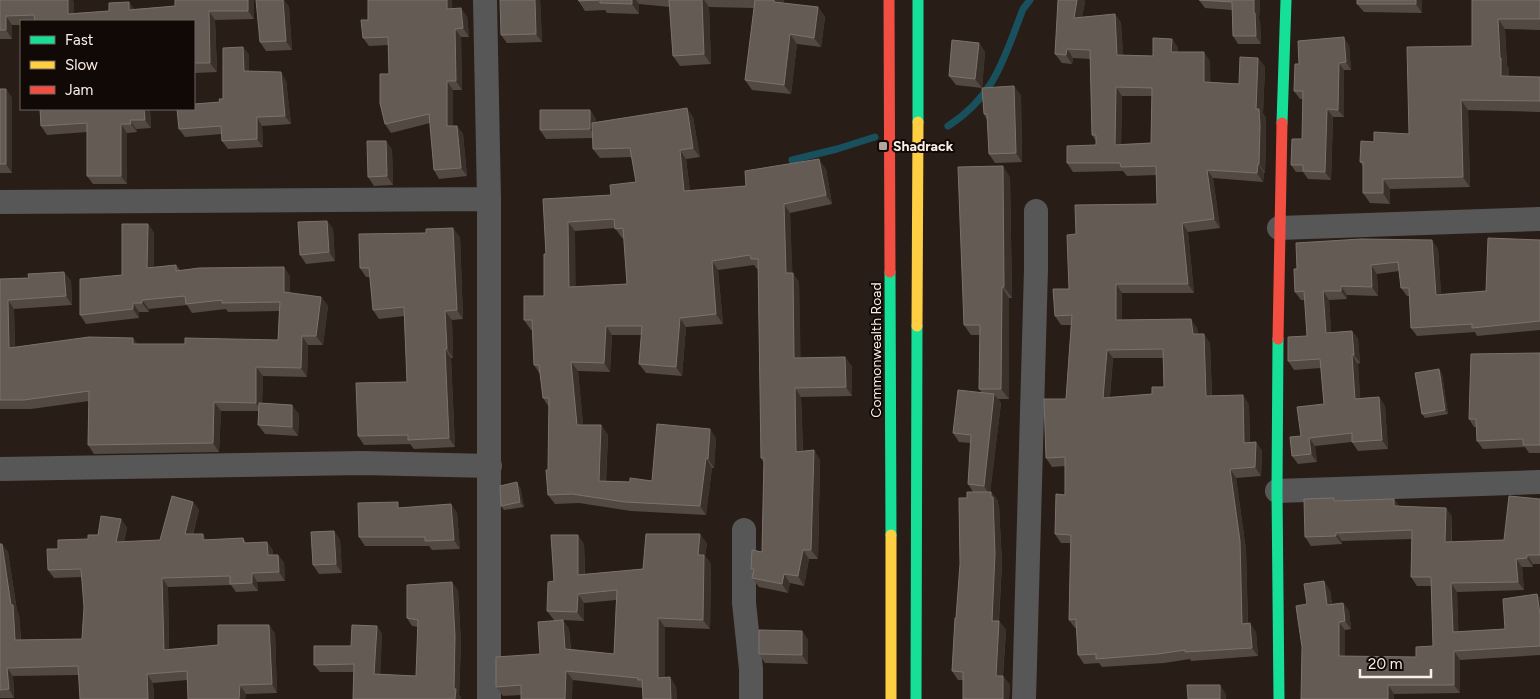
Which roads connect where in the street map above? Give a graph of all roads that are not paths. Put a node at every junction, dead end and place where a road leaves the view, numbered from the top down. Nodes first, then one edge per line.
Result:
1 (486, 0) edge
2 (889, 0) edge
3 (918, 0) edge
4 (1286, 0) edge
5 (489, 199) junction
6 (0, 202) edge
7 (1036, 211) dead end
8 (1540, 219) edge
9 (1279, 228) junction
10 (490, 466) junction
11 (0, 469) edge
12 (1540, 482) edge
13 (1277, 491) junction
14 (744, 530) dead end
15 (489, 699) edge
16 (751, 699) edge
17 (890, 699) edge
18 (916, 699) edge
19 (1024, 699) edge
20 (1279, 699) edge

1 - 5 street
2 - 17 main road, Commonwealth Road
3 - 18 main road
4 - 9 main road
5 - 6 street
5 - 10 street
7 - 19 street
8 - 9 street
9 - 13 main road
10 - 11 street
10 - 15 street
12 - 13 street
13 - 20 main road
14 - 16 street

